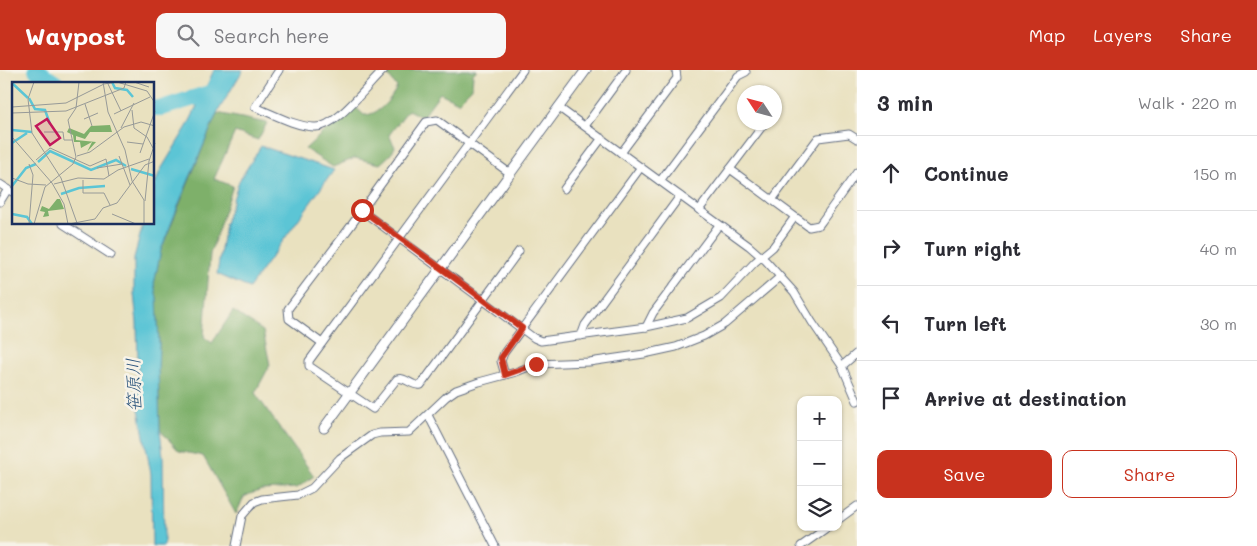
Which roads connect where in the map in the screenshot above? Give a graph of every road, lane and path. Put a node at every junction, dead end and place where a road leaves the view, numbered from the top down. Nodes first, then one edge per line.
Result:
1 (278, 70) edge
2 (384, 70) edge
3 (523, 70) edge
4 (586, 70) edge
5 (626, 70) edge
6 (676, 70) edge
7 (746, 72) dead end
8 (558, 107) junction
9 (586, 126) junction
10 (759, 130) edge
11 (602, 138) junction
12 (857, 139) edge
13 (470, 143) junction
14 (621, 153) junction
15 (641, 167) junction
16 (730, 169) junction
17 (857, 172) edge
18 (511, 174) junction
19 (660, 181) junction
20 (0, 184) edge
21 (564, 189) dead end
22 (11, 191) edge
23 (680, 196) junction
24 (772, 200) junction
25 (0, 202) edge
26 (362, 210) junction
27 (699, 210) junction
28 (794, 218) junction
29 (65, 225) edge
30 (719, 225) junction
31 (400, 238) junction
32 (519, 251) dead end
33 (111, 254) dead end
34 (761, 256) junction
35 (440, 269) junction
36 (780, 278) junction
37 (484, 300) junction
38 (646, 326) junction
39 (522, 328) junction
40 (581, 336) junction
41 (322, 343) junction
42 (857, 353) edge
43 (842, 366) junction
44 (505, 375) junction
45 (349, 394) junction
46 (857, 402) edge
47 (428, 415) junction
48 (324, 428) dead end
49 (857, 506) edge
50 (842, 517) edge
51 (822, 531) edge
52 (236, 546) edge
53 (495, 546) edge
54 (801, 546) edge

1 - 2 street
3 - 13 street
4 - 8 street
5 - 9 street
6 - 14 street
7 - 19 street
8 - 9 street
8 - 18 street
9 - 11 street
10 - 16 street
11 - 14 street
11 - 21 street
12 - 24 street
13 - 18 street
13 - 26 street
13 - 31 street
14 - 15 street
15 - 19 street
15 - 39 street
16 - 24 street
16 - 27 street
17 - 28 street
18 - 35 street
19 - 23 street
20 - 22 street
22 - 25 street
23 - 27 street
23 - 40 street
24 - 28 street
26 - 31 street
26 - 41 street
27 - 30 street
28 - 34 street
29 - 33 street
30 - 34 street
30 - 38 street
31 - 35 street
31 - 41 street
32 - 37 street
34 - 36 street
34 - 38 street
35 - 37 street
35 - 45 street
36 - 43 street
36 - 44 street
37 - 39 street
37 - 45 street
38 - 40 street
39 - 40 street
39 - 44 street
41 - 45 street
42 - 43 street
43 - 46 street
44 - 47 street
45 - 48 street
47 - 52 street
47 - 53 street
49 - 50 street
51 - 54 street

